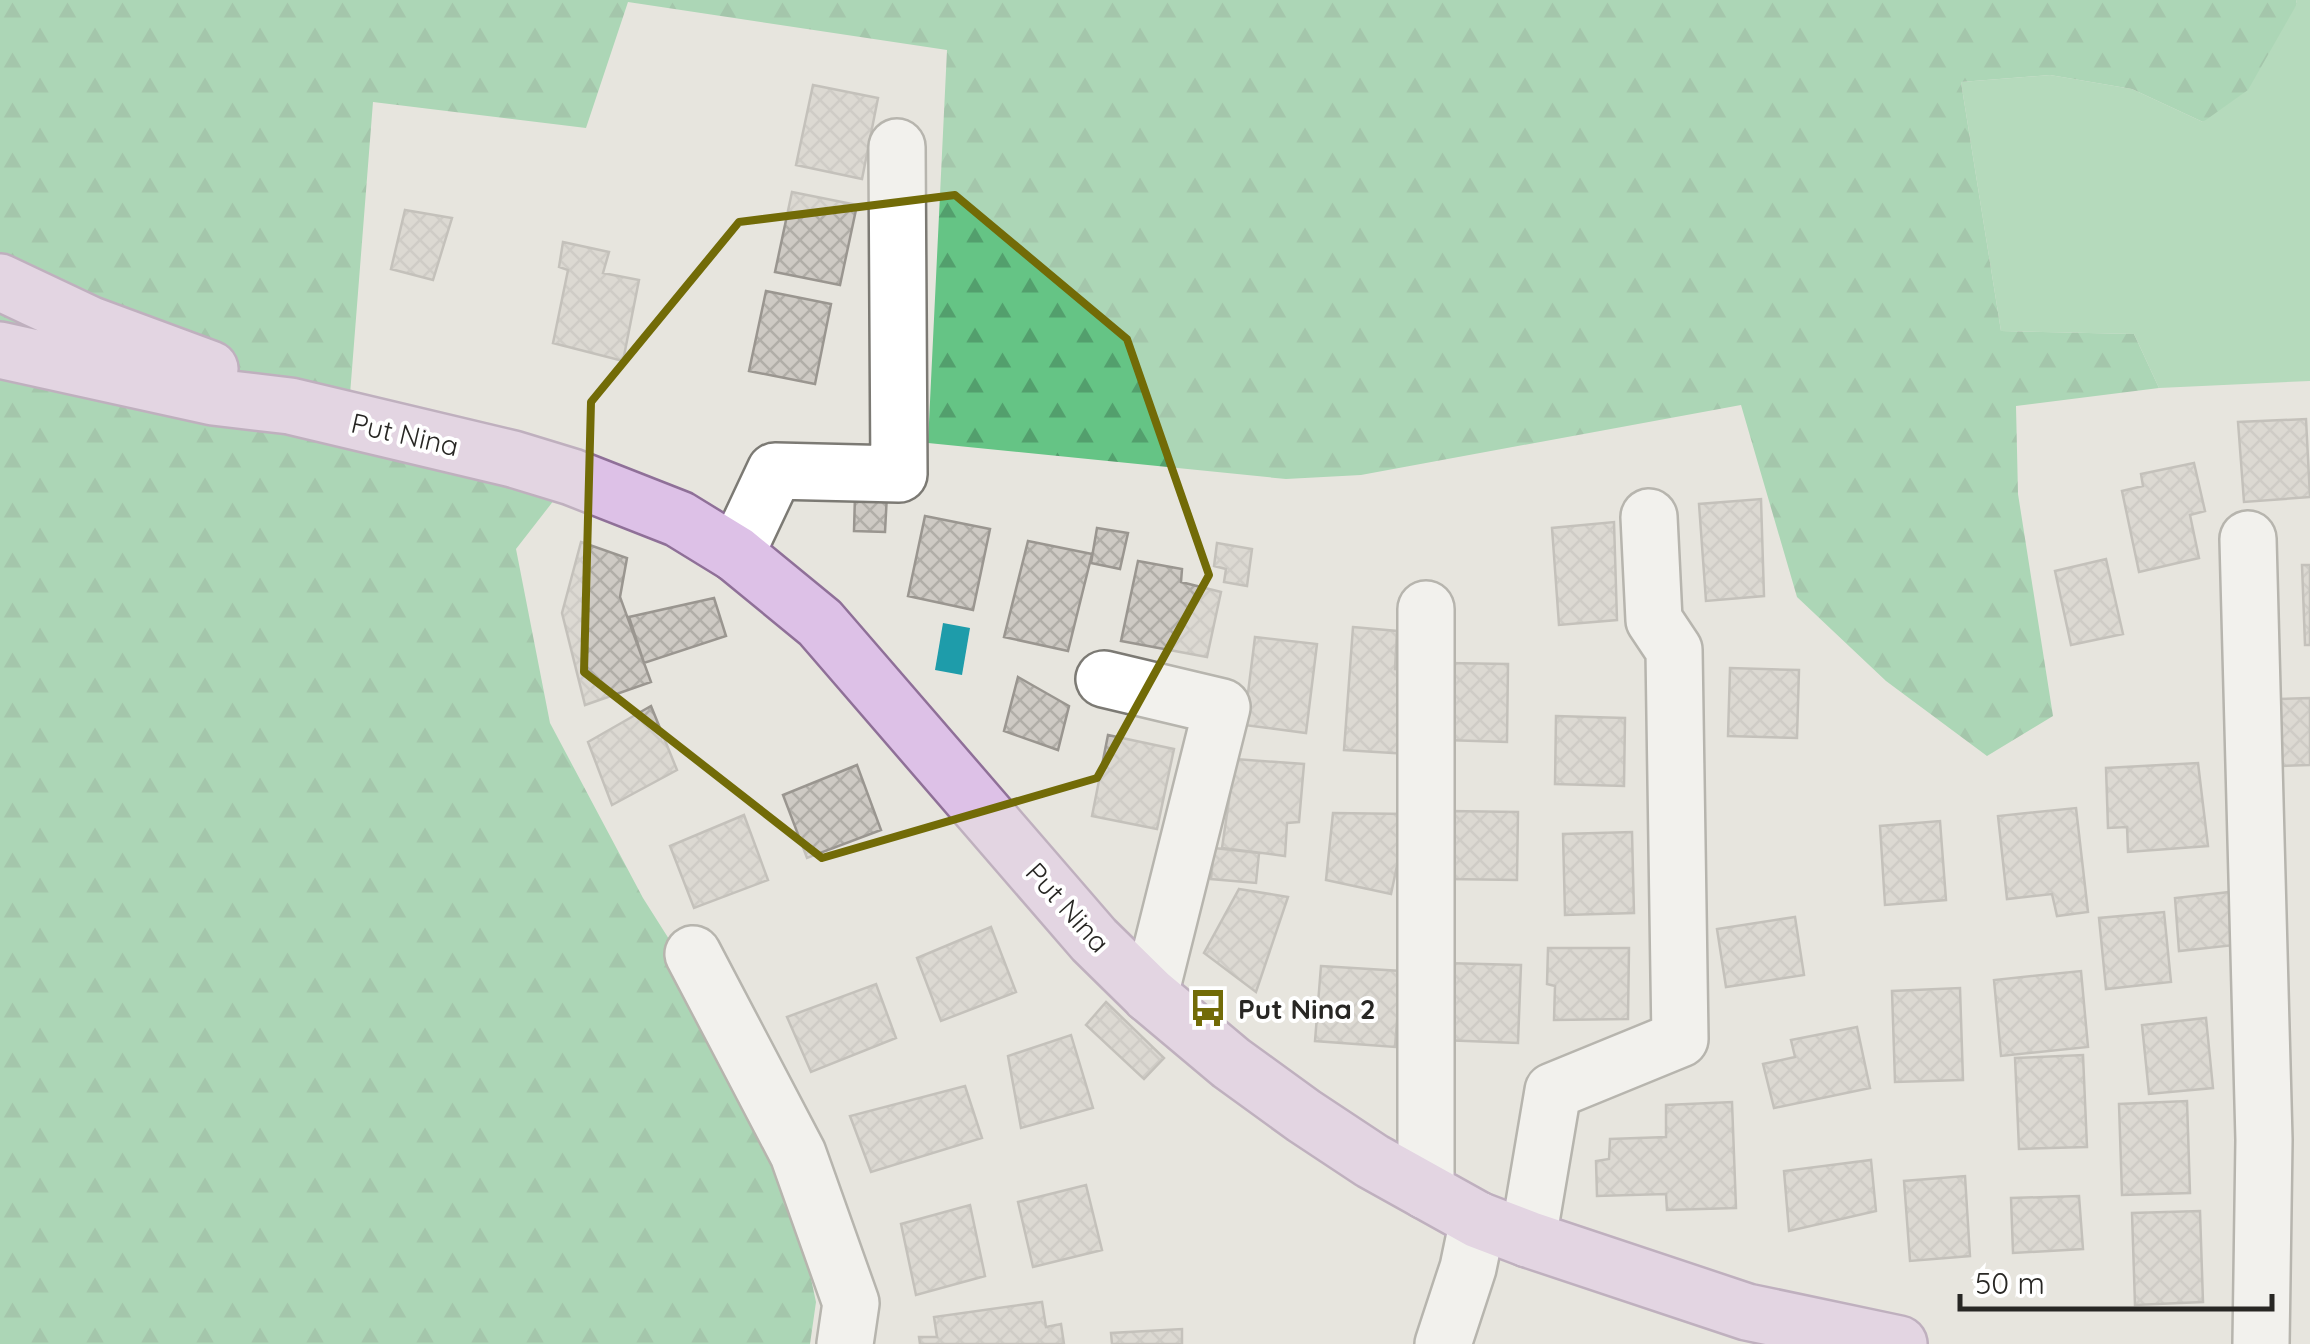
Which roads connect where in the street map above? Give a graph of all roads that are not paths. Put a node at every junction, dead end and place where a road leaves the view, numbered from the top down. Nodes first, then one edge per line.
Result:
1 (897, 147) dead end
2 (0, 282) edge
3 (0, 350) edge
4 (290, 406) junction
5 (1649, 517) dead end
6 (2248, 539) dead end
7 (736, 554) junction
8 (1426, 609) dead end
9 (1104, 678) dead end
10 (693, 954) dead end
11 (1150, 995) junction
12 (1426, 1191) junction
13 (1478, 1220) junction
14 (1528, 1240) junction
15 (845, 1344) edge
16 (1443, 1344) edge
17 (1899, 1344) edge
18 (2261, 1344) edge

1 - 7 street
2 - 4 main road, Put Nina
3 - 4 main road, Put Nina
4 - 7 main road, Put Nina
5 - 14 street
6 - 18 street
7 - 11 main road, Put Nina
8 - 12 street
9 - 11 street
10 - 15 street
11 - 12 main road, Put Nina
12 - 13 main road, Put Nina
13 - 14 main road, Put Nina
13 - 16 street
14 - 17 main road, Put Nina

